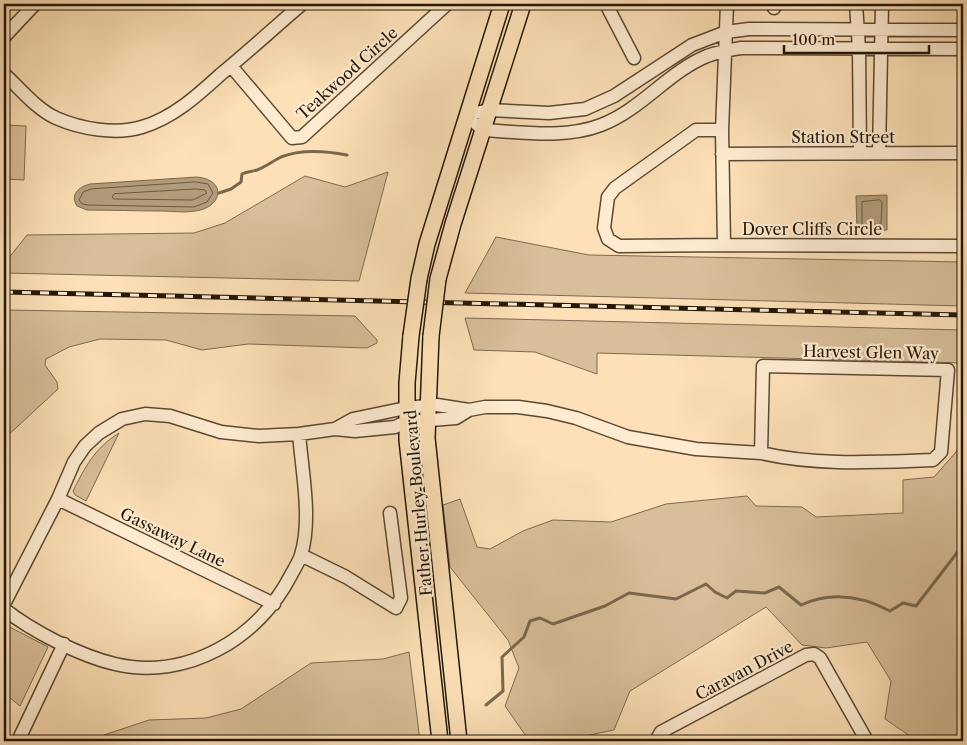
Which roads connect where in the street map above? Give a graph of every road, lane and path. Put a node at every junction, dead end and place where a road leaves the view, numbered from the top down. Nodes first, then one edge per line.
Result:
1 (35, 4) edge
2 (302, 4) edge
3 (447, 4) edge
4 (502, 4) edge
5 (523, 4) edge
6 (608, 4) edge
7 (727, 4) edge
8 (856, 4) edge
9 (882, 4) edge
10 (858, 30) junction
11 (880, 30) junction
12 (963, 30) edge
13 (726, 32) junction
14 (4, 37) edge
15 (859, 49) junction
16 (880, 49) junction
17 (963, 49) edge
18 (725, 51) junction
19 (634, 58) dead end
20 (231, 66) junction
21 (4, 74) edge
22 (489, 110) junction
23 (467, 115) junction
24 (483, 130) junction
25 (722, 130) junction
26 (860, 153) junction
27 (879, 153) junction
28 (722, 154) junction
29 (963, 154) edge
30 (724, 245) junction
31 (963, 246) edge
32 (426, 413) junction
33 (406, 415) junction
34 (299, 434) junction
35 (761, 454) junction
36 (58, 499) junction
37 (390, 513) dead end
38 (301, 555) junction
39 (4, 604) edge
40 (274, 604) junction
41 (4, 609) edge
42 (64, 644) junction
43 (18, 741) edge
44 (440, 741) edge
45 (459, 741) edge
46 (656, 741) edge
47 (867, 741) edge

1 - 14 street
2 - 20 street
3 - 20 street, Teakwood Circle
4 - 23 main road, Father Hurley Boulevard
5 - 22 main road, Father Hurley Boulevard
6 - 19 street
7 - 13 street, Dover Cliffs Circle
8 - 10 street
9 - 11 street
10 - 11 street
10 - 13 street
10 - 15 street
11 - 12 street
11 - 16 street
13 - 18 street, Dover Cliffs Circle
13 - 22 street
15 - 16 street
15 - 18 street
15 - 26 street
16 - 17 street
16 - 27 street
18 - 24 street
18 - 25 street, Dover Cliffs Circle
20 - 21 street
22 - 23 street
22 - 24 main road, Father Hurley Boulevard
23 - 24 street
23 - 33 main road, Father Hurley Boulevard, bridge
24 - 32 main road, Father Hurley Boulevard, bridge
25 - 28 street, Dover Cliffs Circle
25 - 30 street
26 - 27 street, Station Street
26 - 28 street, Station Street
27 - 29 street, Station Street
28 - 30 street, Dover Cliffs Circle
30 - 31 street, Dover Cliffs Circle
32 - 33 street, Harvest Glen Way
32 - 35 street, Harvest Glen Way
32 - 45 main road, Father Hurley Boulevard
33 - 34 street, Harvest Glen Way
33 - 44 main road, Father Hurley Boulevard
34 - 36 street, Harvest Glen Way
34 - 38 street
35 - 35 street, Harvest Glen Way
36 - 39 street, Harvest Glen Way
36 - 40 street, Gassaway Lane
37 - 38 street
38 - 40 street
40 - 42 street
41 - 42 street
42 - 43 street
46 - 47 street, Caravan Drive

